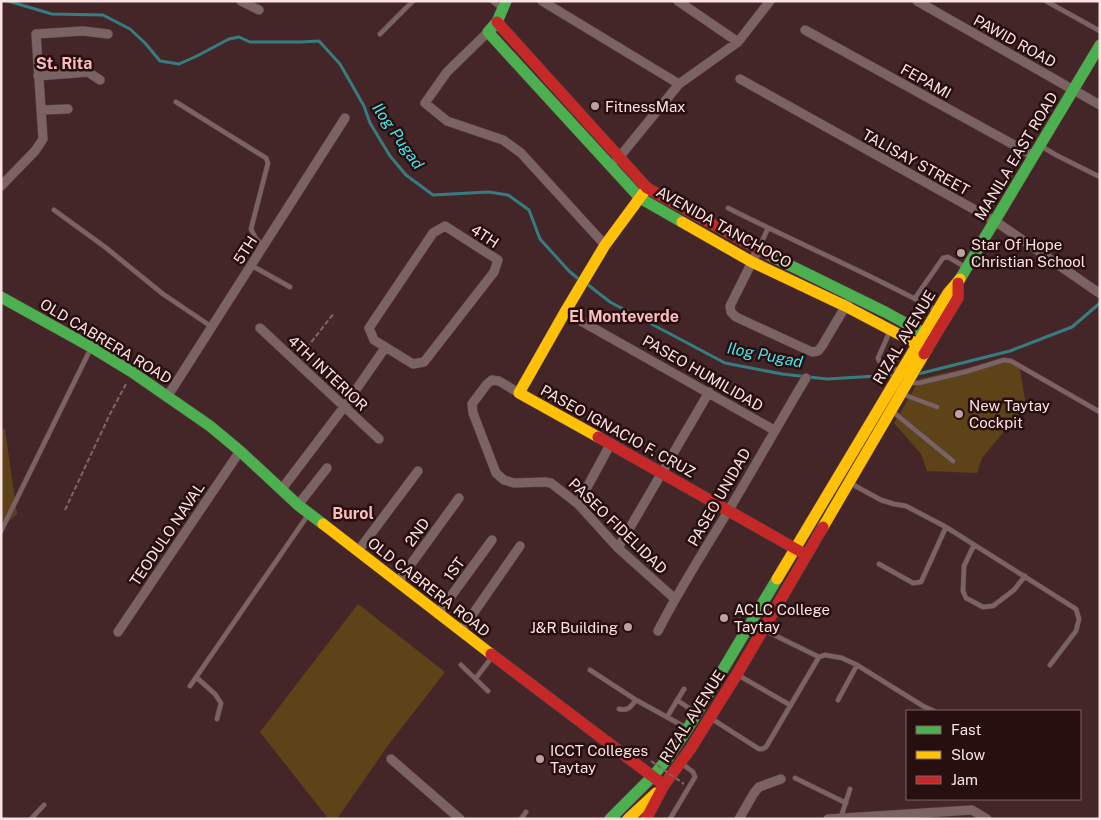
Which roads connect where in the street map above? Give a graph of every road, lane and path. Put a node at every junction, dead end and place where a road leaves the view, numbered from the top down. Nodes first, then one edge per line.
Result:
1 (241, 1) edge
2 (413, 1) edge
3 (492, 1) edge
4 (542, 1) edge
5 (678, 1) edge
6 (770, 1) edge
7 (917, 1) edge
8 (1046, 1) edge
9 (504, 5) edge
10 (259, 10) dead end
11 (497, 22) junction
12 (806, 30) dead end
13 (1100, 31) edge
14 (488, 32) junction
15 (108, 34) dead end
16 (380, 34) dead end
17 (738, 42) junction
18 (1100, 45) edge
19 (38, 76) junction
20 (740, 79) dead end
21 (100, 80) dead end
22 (679, 84) junction
23 (1073, 90) junction
24 (176, 102) dead end
25 (1100, 105) edge
26 (68, 109) dead end
27 (41, 110) junction
28 (345, 118) dead end
29 (1037, 150) junction
30 (620, 158) junction
31 (612, 167) junction
32 (1100, 177) edge
33 (1, 186) edge
34 (644, 193) junction
35 (728, 208) dead end
36 (54, 210) dead end
37 (995, 221) junction
38 (768, 228) junction
39 (605, 245) junction
40 (264, 246) junction
41 (758, 250) junction
42 (752, 262) junction
43 (251, 266) junction
44 (967, 268) junction
45 (958, 283) junction
46 (290, 287) dead end
47 (1099, 293) edge
48 (852, 295) junction
49 (1, 296) edge
50 (915, 298) junction
51 (845, 306) junction
52 (937, 310) junction
53 (565, 312) junction
54 (334, 313) dead end
55 (212, 327) junction
56 (260, 328) dead end
57 (891, 330) junction
58 (928, 336) junction
59 (922, 346) junction
60 (92, 347) junction
61 (385, 348) junction
62 (295, 362) junction
63 (132, 372) junction
64 (806, 378) dead end
65 (902, 380) junction
66 (709, 392) junction
67 (519, 393) junction
68 (168, 396) junction
69 (344, 407) junction
70 (886, 407) junction
71 (936, 407) dead end
72 (1100, 412) edge
73 (774, 430) junction
74 (378, 439) dead end
75 (611, 443) junction
76 (240, 451) junction
77 (953, 461) dead end
78 (327, 468) dead end
79 (418, 470) dead end
80 (662, 473) junction
81 (843, 479) junction
82 (282, 490) junction
83 (459, 498) dead end
84 (578, 504) junction
85 (298, 505) junction
86 (65, 510) dead end
87 (728, 511) junction
88 (309, 514) junction
89 (946, 527) junction
90 (1, 531) edge
91 (492, 540) dead end
92 (974, 545) junction
93 (520, 546) dead end
94 (618, 548) junction
95 (796, 549) junction
96 (358, 551) junction
97 (807, 555) junction
98 (879, 564) dead end
99 (1025, 576) junction
100 (398, 582) junction
101 (675, 599) junction
102 (438, 614) junction
103 (763, 629) junction
104 (462, 631) junction
105 (658, 631) dead end
106 (118, 632) dead end
107 (493, 656) junction
108 (819, 657) junction
109 (857, 664) junction
110 (461, 665) dead end
111 (1050, 665) dead end
112 (590, 670) dead end
113 (736, 674) junction
114 (196, 677) junction
115 (476, 678) junction
116 (190, 686) dead end
117 (684, 689) dead end
118 (488, 691) dead end
119 (636, 700) junction
120 (677, 700) junction
121 (838, 700) dead end
122 (790, 704) junction
123 (619, 709) dead end
124 (922, 709) edge
125 (698, 713) junction
126 (667, 717) junction
127 (710, 718) junction
128 (217, 720) dead end
129 (688, 728) junction
130 (668, 758) junction
131 (391, 759) dead end
132 (651, 761) dead end
133 (681, 763) junction
134 (653, 776) junction
135 (795, 778) dead end
136 (781, 779) dead end
137 (684, 784) dead end
138 (664, 786) junction
139 (850, 789) dead end
140 (846, 803) junction
141 (44, 806) dead end
142 (526, 812) dead end
143 (841, 817) junction
144 (31, 819) edge
145 (460, 819) edge
146 (520, 819) edge
147 (610, 819) edge
148 (628, 819) edge
149 (646, 819) edge
150 (670, 819) edge
151 (739, 819) edge
152 (828, 819) edge
153 (987, 819) edge

1 - 10 street
2 - 16 lane
3 - 9 lane
4 - 22 street
5 - 17 street
6 - 17 street
7 - 23 street, PAWID ROAD
8 - 13 lane
9 - 11 street
11 - 14 street
11 - 30 street, AVENIDA TANCHOCO
12 - 29 street, FEPAMI
14 - 31 street, AVENIDA TANCHOCO
14 - 39 street
15 - 19 street
17 - 22 street
18 - 23 street, MANILA EAST ROAD
19 - 21 street
19 - 27 street
20 - 37 street, TALISAY STREET
22 - 30 street
23 - 25 street, PAWID ROAD
23 - 29 street, MANILA EAST ROAD
24 - 40 lane
26 - 27 street
27 - 33 street
28 - 40 street, 5TH
29 - 32 lane
29 - 37 street, MANILA EAST ROAD
30 - 31 street
30 - 34 street, AVENIDA TANCHOCO
31 - 34 street, AVENIDA TANCHOCO
34 - 39 street, PASEO IGNACIO F. CRUZ
34 - 41 street, AVENIDA TANCHOCO
34 - 42 street, AVENIDA TANCHOCO
35 - 38 lane
36 - 55 lane
37 - 44 street, MANILA EAST ROAD
37 - 47 street, TALISAY STREET
38 - 41 lane
38 - 50 lane
39 - 53 street, PASEO IGNACIO F. CRUZ
40 - 43 street, 5TH
41 - 42 street
41 - 48 street, AVENIDA TANCHOCO
42 - 51 street, AVENIDA TANCHOCO
42 - 51 street
43 - 46 lane
43 - 55 street, 5TH
44 - 45 street, MANILA EAST ROAD
44 - 50 lane
45 - 52 street, RIZAL AVENUE
45 - 58 street, RIZAL AVENUE
48 - 51 street
48 - 58 street, AVENIDA TANCHOCO
49 - 60 street, OLD CABRERA ROAD
50 - 52 lane
51 - 57 street, AVENIDA TANCHOCO
52 - 58 street, RIZAL AVENUE
53 - 66 street, PASEO HUMILIDAD
53 - 67 street, PASEO IGNACIO F. CRUZ
54 - 62 path
55 - 68 street, 5TH
56 - 62 street, 4TH INTERIOR
57 - 59 street, AVENIDA TANCHOCO
57 - 65 lane
58 - 59 street, RIZAL AVENUE
59 - 65 street, RIZAL AVENUE
59 - 65 street, RIZAL AVENUE
60 - 63 street, OLD CABRERA ROAD
60 - 90 lane
61 - 61 street, 4TH
61 - 69 street
62 - 69 street, 4TH INTERIOR
63 - 68 street, OLD CABRERA ROAD
63 - 86 path
64 - 73 street, PASEO UNIDAD
65 - 70 street, RIZAL AVENUE
65 - 71 lane
65 - 72 lane
66 - 73 street, PASEO HUMILIDAD
66 - 80 street
67 - 75 street, PASEO IGNACIO F. CRUZ
67 - 84 street, PASEO FIDELIDAD
68 - 76 street, OLD CABRERA ROAD
69 - 74 street, 4TH INTERIOR
69 - 82 street
70 - 77 lane
70 - 81 street, RIZAL AVENUE
73 - 87 street, PASEO UNIDAD
75 - 80 street, PASEO IGNACIO F. CRUZ
75 - 84 street
76 - 82 street, OLD CABRERA ROAD
76 - 106 street, TEODULO NAVAL
78 - 85 street
79 - 96 street
80 - 87 street, PASEO IGNACIO F. CRUZ
80 - 94 street
81 - 89 lane
81 - 95 street
81 - 97 street
82 - 85 street, OLD CABRERA ROAD
83 - 100 street, 2ND
84 - 94 street, PASEO FIDELIDAD
85 - 88 street, OLD CABRERA ROAD
87 - 95 street, PASEO IGNACIO F. CRUZ
87 - 101 street, PASEO UNIDAD
88 - 96 street, OLD CABRERA ROAD
88 - 114 lane
89 - 92 lane
89 - 98 lane
91 - 102 street, 1ST
92 - 99 lane
92 - 99 lane
93 - 104 street
94 - 101 street, PASEO FIDELIDAD
95 - 97 street, PASEO IGNACIO F. CRUZ
95 - 125 street
96 - 100 street, OLD CABRERA ROAD
97 - 103 street
99 - 111 lane
100 - 102 street, OLD CABRERA ROAD
101 - 105 street, PASEO UNIDAD
102 - 104 street, OLD CABRERA ROAD
103 - 108 lane
103 - 113 street, RIZAL AVENUE
104 - 107 street, OLD CABRERA ROAD
107 - 115 lane
107 - 134 street, OLD CABRERA ROAD
108 - 109 lane
108 - 122 lane
109 - 121 lane
109 - 124 lane
110 - 115 lane
112 - 119 lane
113 - 122 lane
113 - 127 street, RIZAL AVENUE
114 - 116 lane
114 - 128 lane
115 - 118 lane
117 - 120 lane
119 - 123 lane
119 - 126 lane
120 - 125 lane
120 - 126 lane
122 - 127 lane
125 - 127 lane
125 - 129 street, RIZAL AVENUE
126 - 129 lane
127 - 133 street, RIZAL AVENUE
129 - 130 street, RIZAL AVENUE
130 - 134 street, RIZAL AVENUE
130 - 138 street
131 - 145 street
132 - 137 path, bridge
133 - 138 street, RIZAL AVENUE
133 - 150 lane
134 - 138 street, OLD CABRERA ROAD
134 - 147 street, RIZAL AVENUE
135 - 140 lane
136 - 151 street
138 - 148 street
138 - 149 street, RIZAL AVENUE
139 - 140 lane
140 - 143 lane
141 - 144 lane
142 - 146 lane
143 - 152 street
143 - 153 street

